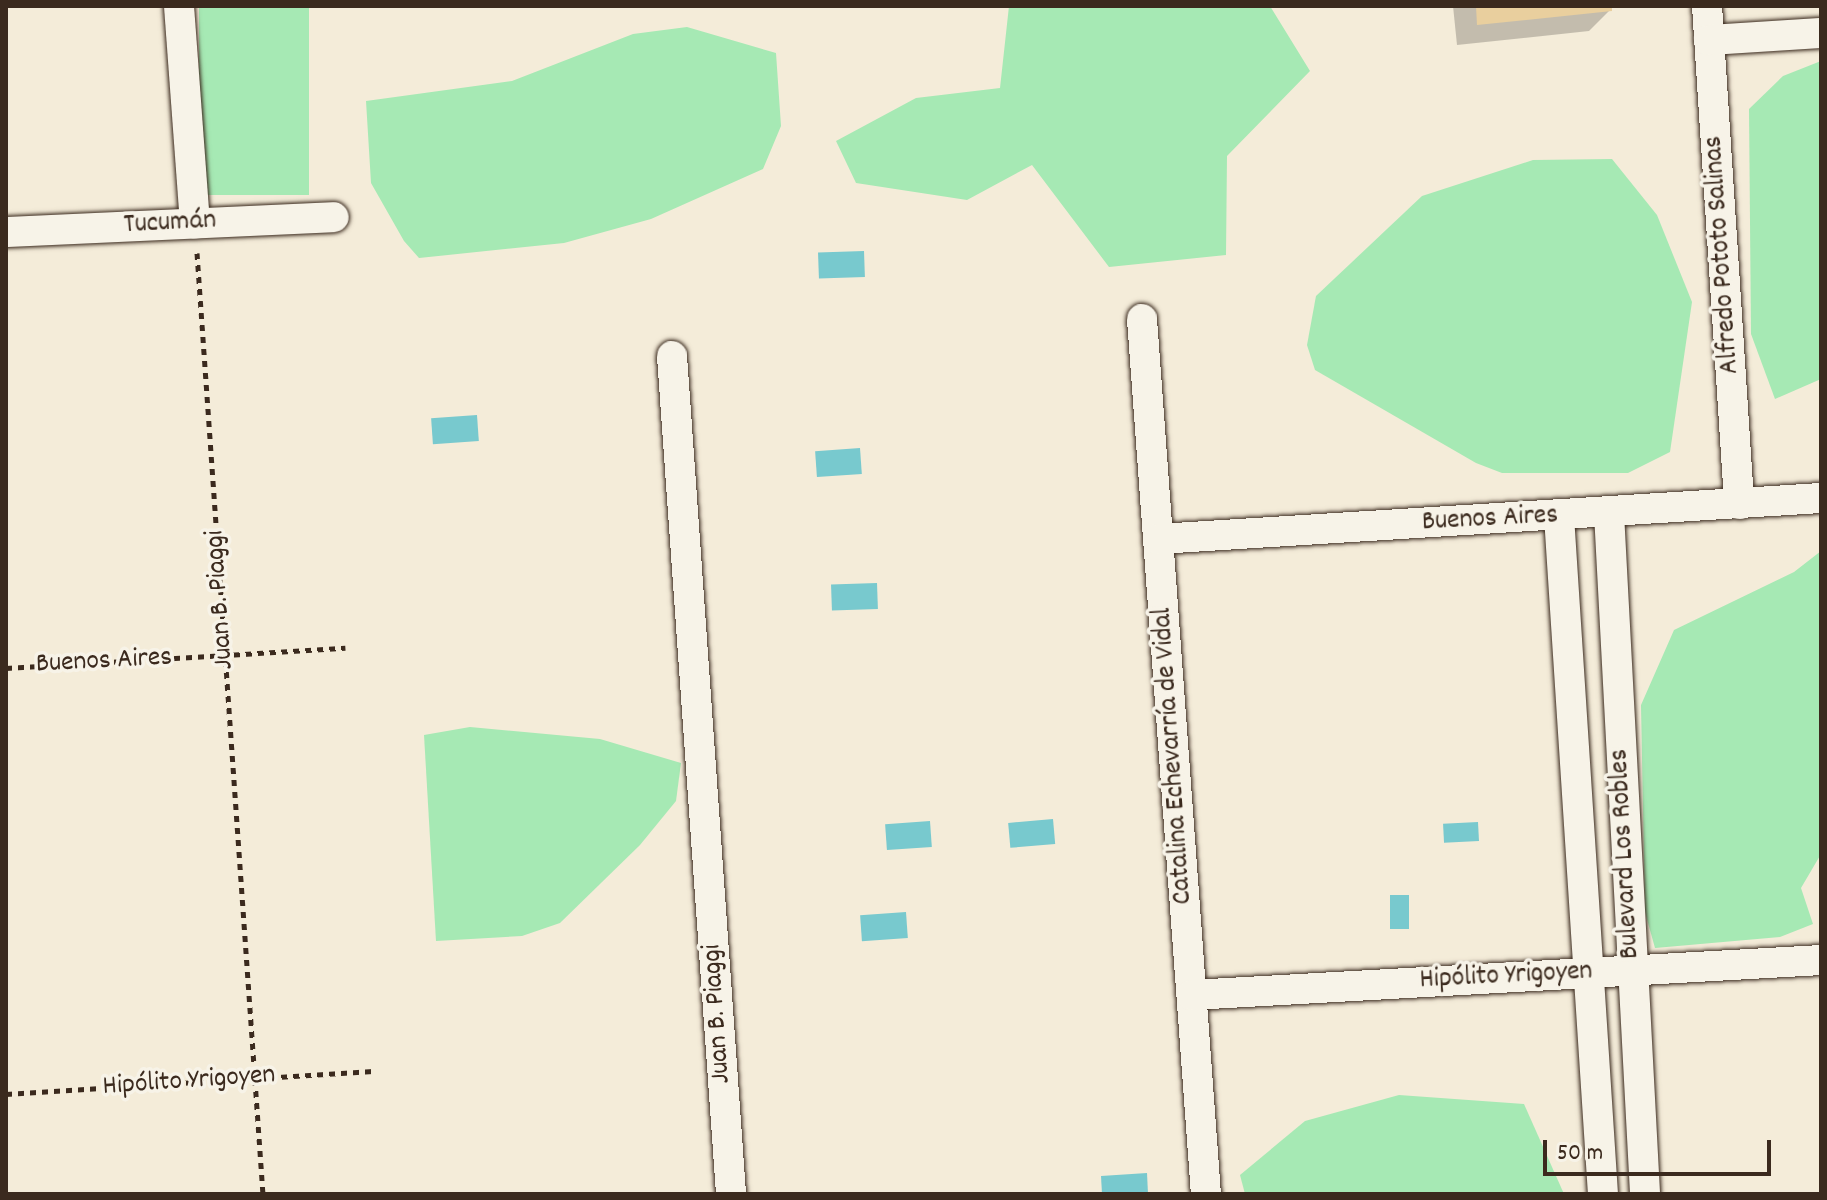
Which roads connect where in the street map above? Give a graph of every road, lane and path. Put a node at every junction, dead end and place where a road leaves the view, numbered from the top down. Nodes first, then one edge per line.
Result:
1 (179, 6) edge
2 (1707, 6) edge
3 (1821, 33) edge
4 (1709, 40) junction
5 (334, 217) dead end
6 (195, 223) junction
7 (6, 232) edge
8 (1142, 319) dead end
9 (672, 356) dead end
10 (1821, 498) edge
11 (1739, 504) junction
12 (1609, 513) junction
13 (1559, 516) junction
14 (1158, 539) junction
15 (345, 648) dead end
16 (225, 655) junction
17 (6, 668) edge
18 (1821, 960) edge
19 (1632, 969) junction
20 (1587, 973) junction
21 (1192, 995) junction
22 (373, 1071) dead end
23 (255, 1078) junction
24 (6, 1094) edge
25 (263, 1194) edge
26 (731, 1194) edge
27 (1206, 1194) edge
28 (1603, 1194) edge
29 (1645, 1194) edge

1 - 6 street
2 - 4 street, Alfredo Pototo Salinas
3 - 4 street
4 - 11 street, Alfredo Pototo Salinas
5 - 6 street, Tucumán
6 - 7 street, Tucumán
6 - 16 path, Juan B. Piaggi
8 - 14 street, Catalina Echevarría de Vidal
9 - 26 street, Juan B. Piaggi
10 - 11 street, Buenos Aires
11 - 12 street, Buenos Aires
12 - 13 street, Buenos Aires
12 - 19 street, Bulevard Los Robles
13 - 14 street, Buenos Aires
13 - 20 street, Bulevard Los Robles
14 - 21 street, Catalina Echevarría de Vidal
15 - 16 path, Buenos Aires
16 - 17 path, Buenos Aires
16 - 23 path, Juan B. Piaggi
18 - 19 street, Hipólito Yrigoyen
19 - 20 street, Hipólito Yrigoyen
19 - 29 street, Bulevard Los Robles
20 - 21 street, Hipólito Yrigoyen
20 - 28 street, Bulevard Los Robles
21 - 27 street, Catalina Echevarría de Vidal
22 - 23 path, Hipólito Yrigoyen
23 - 24 path, Hipólito Yrigoyen
23 - 25 path, Juan B. Piaggi

